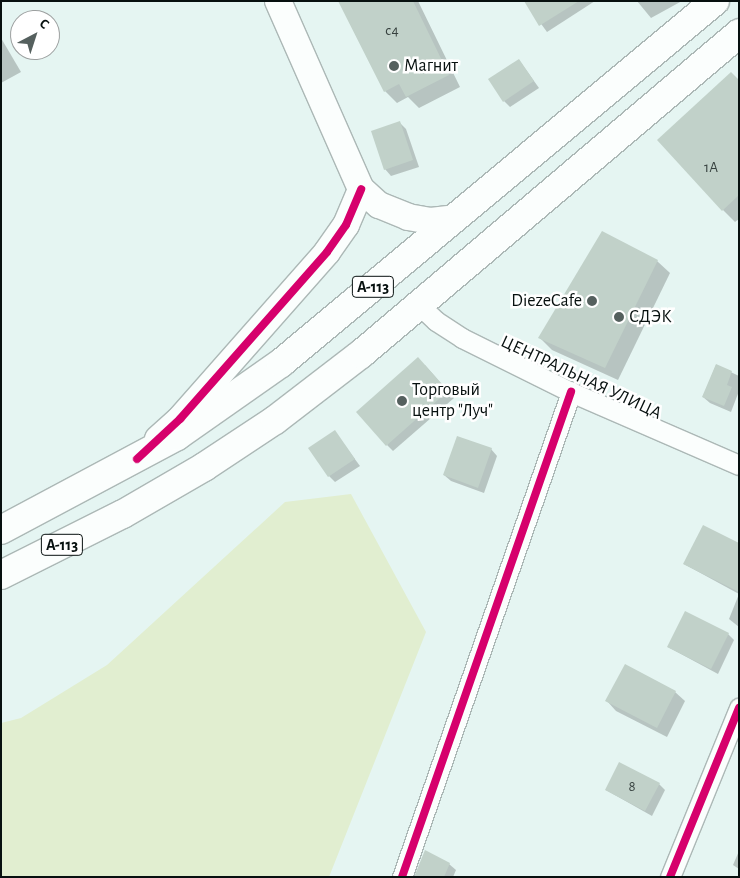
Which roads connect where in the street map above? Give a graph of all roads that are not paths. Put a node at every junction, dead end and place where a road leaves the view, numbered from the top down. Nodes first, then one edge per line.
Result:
1 (278, 1) edge
2 (715, 1) edge
3 (739, 33) edge
4 (361, 188) junction
5 (455, 218) junction
6 (419, 305) junction
7 (571, 392) junction
8 (136, 459) junction
9 (739, 465) edge
10 (1, 530) edge
11 (1, 575) edge
12 (739, 708) edge
13 (402, 877) edge
14 (670, 877) edge

1 - 4 street
2 - 5 highway, А-113
3 - 6 highway, А-113
4 - 5 street
4 - 8 street
5 - 8 highway, А-113
6 - 7 street, ЦЕНТРАЛЬНАЯ УЛИЦА
6 - 11 highway, А-113
7 - 9 street, ЦЕНТРАЛЬНАЯ УЛИЦА
7 - 13 street
8 - 10 highway, А-113
12 - 14 street

